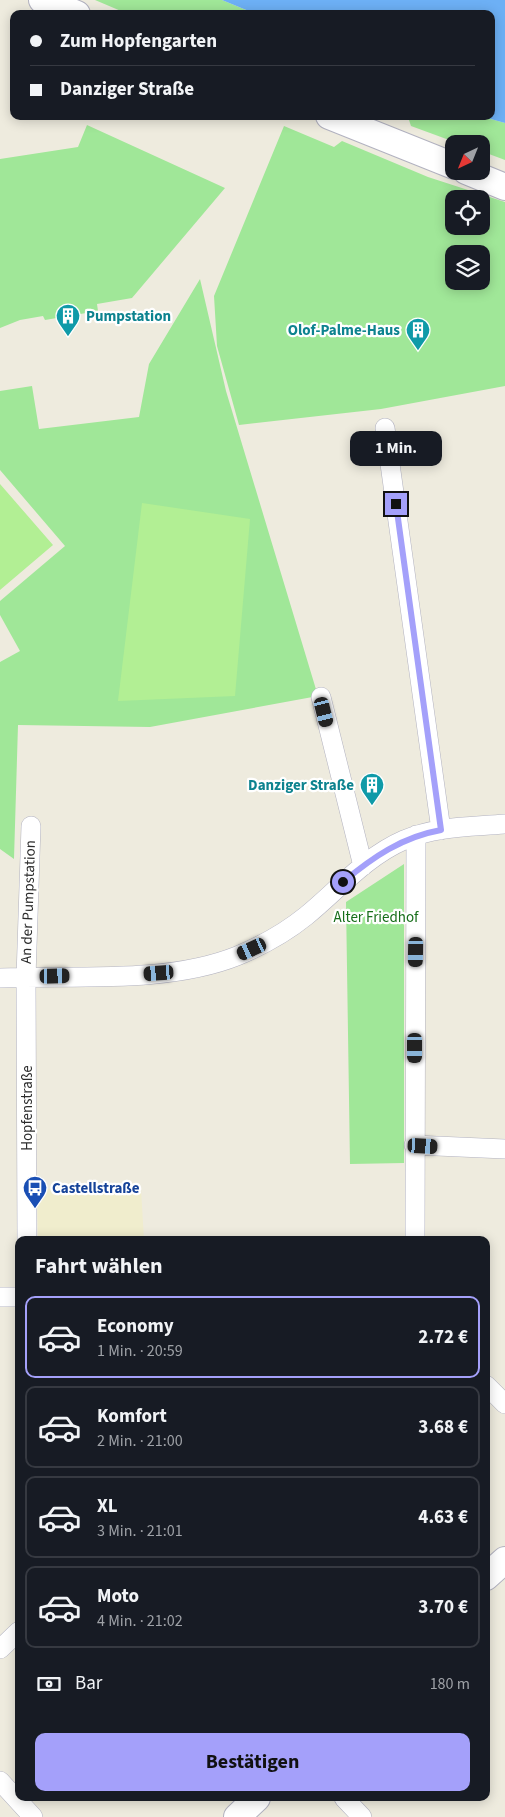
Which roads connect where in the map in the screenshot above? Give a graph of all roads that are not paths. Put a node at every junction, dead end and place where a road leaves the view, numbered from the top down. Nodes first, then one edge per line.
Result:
1 (42, 0) edge
2 (67, 10) edge
3 (339, 120) edge
4 (445, 162) edge
5 (488, 180) edge
6 (505, 187) edge
7 (385, 428) dead end
8 (321, 697) dead end
9 (505, 824) edge
10 (30, 826) dead end
11 (441, 830) junction
12 (416, 835) junction
13 (363, 866) junction
14 (26, 977) junction
15 (0, 978) edge
16 (414, 1145) junction
17 (505, 1149) edge
18 (28, 1236) edge
19 (415, 1236) edge
20 (0, 1297) edge
21 (15, 1297) edge
22 (490, 1389) edge
23 (505, 1404) edge
24 (505, 1560) edge
25 (490, 1574) edge
26 (15, 1635) edge
27 (0, 1649) edge
28 (0, 1781) edge
29 (15, 1797) edge
30 (18, 1801) edge
31 (254, 1801) edge
32 (347, 1801) edge
33 (33, 1817) edge
34 (236, 1817) edge
35 (362, 1817) edge

1 - 2 main road
3 - 4 main road
5 - 6 main road
7 - 11 street
8 - 13 street
9 - 11 street
10 - 14 street, An der Pumpstation
11 - 12 street
12 - 13 street
12 - 16 street
13 - 14 street
14 - 15 street
14 - 18 street, Hopfenstraße
16 - 17 street
16 - 19 street
20 - 21 street
22 - 23 street
24 - 25 main road
26 - 27 street
28 - 29 street
30 - 33 street
31 - 34 main road
32 - 35 street

